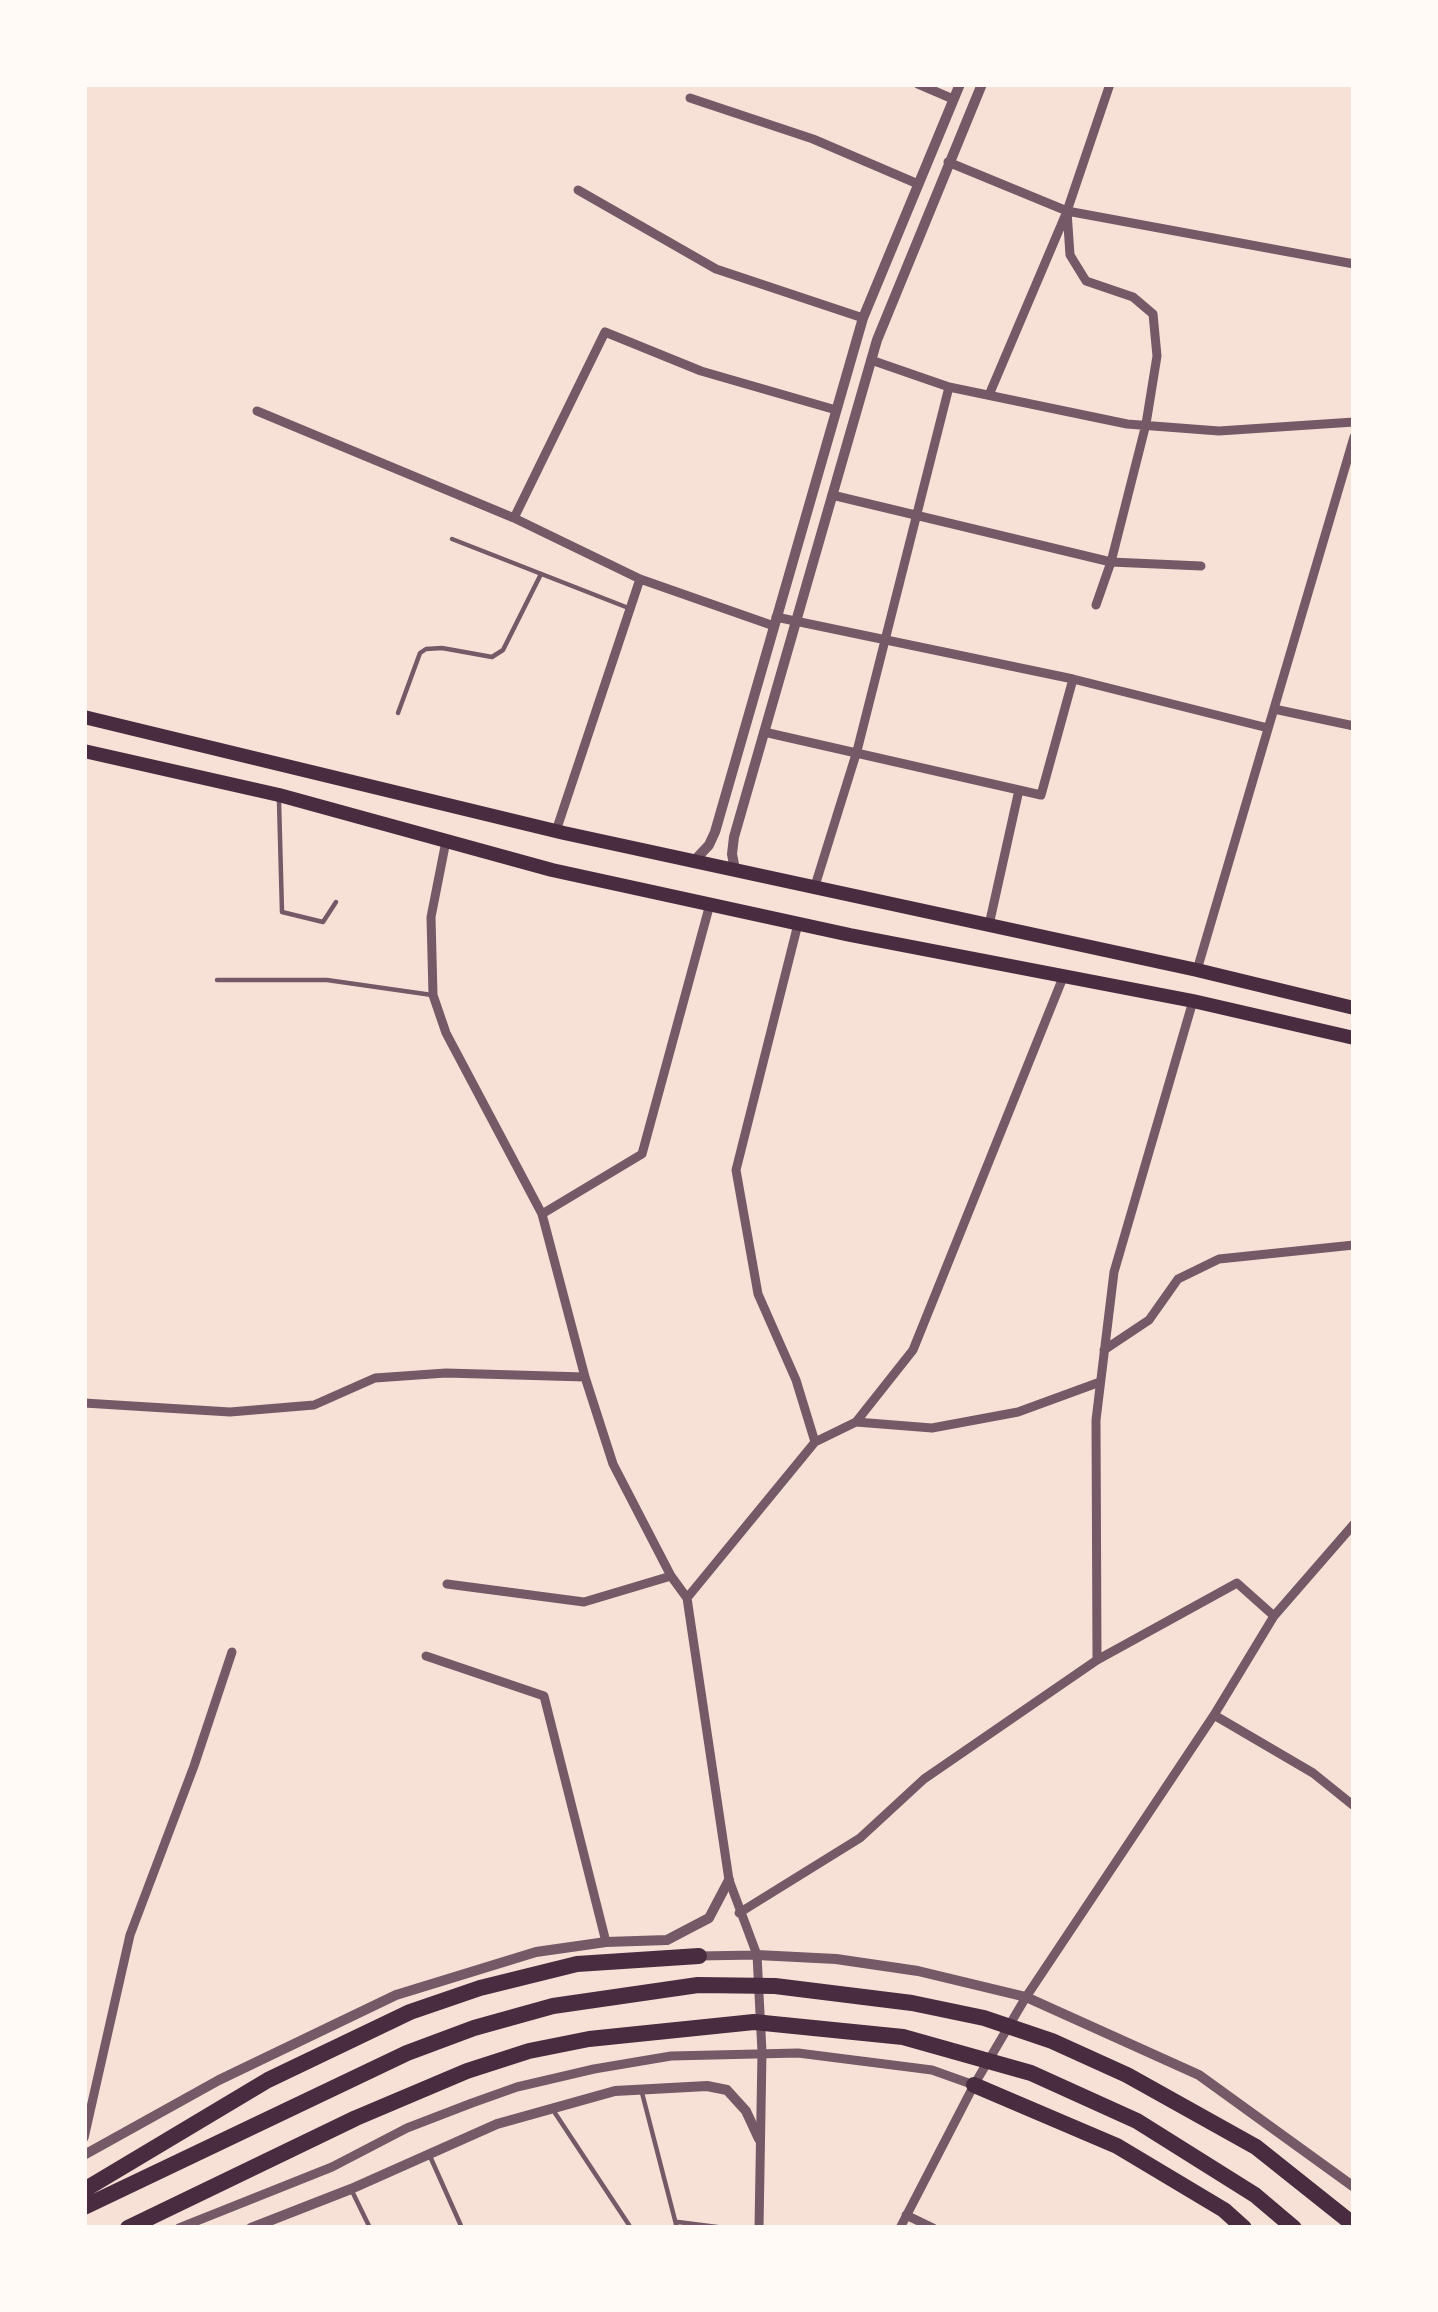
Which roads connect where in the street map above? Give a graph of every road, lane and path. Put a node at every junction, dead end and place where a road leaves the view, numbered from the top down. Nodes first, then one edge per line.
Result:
1 (918, 84) edge
2 (960, 84) edge
3 (982, 84) edge
4 (1110, 84) edge
5 (690, 98) dead end
6 (953, 99) junction
7 (948, 162) junction
8 (918, 184) junction
9 (578, 190) dead end
10 (1067, 211) junction
11 (1354, 264) edge
12 (863, 318) junction
13 (871, 360) junction
14 (949, 387) junction
15 (989, 395) junction
16 (836, 410) junction
17 (257, 411) dead end
18 (1354, 422) edge
19 (1146, 424) junction
20 (1354, 437) edge
21 (832, 494) junction
22 (918, 513) junction
23 (514, 518) junction
24 (452, 538) dead end
25 (1111, 562) junction
26 (1201, 566) dead end
27 (541, 574) junction
28 (640, 579) junction
29 (1096, 605) dead end
30 (633, 609) junction
31 (775, 621) junction
32 (796, 621) junction
33 (886, 643) junction
34 (1073, 680) junction
35 (1274, 709) junction
36 (398, 713) dead end
37 (84, 717) edge
38 (1354, 727) edge
39 (1268, 728) junction
40 (764, 732) junction
41 (84, 751) edge
42 (857, 751) junction
43 (1019, 790) junction
44 (279, 795) junction
45 (556, 832) junction
46 (446, 841) junction
47 (694, 861) junction
48 (735, 870) junction
49 (814, 890) junction
50 (336, 902) dead end
51 (710, 904) junction
52 (798, 924) junction
53 (988, 928) junction
54 (1197, 970) junction
55 (1064, 976) junction
56 (217, 980) dead end
57 (433, 995) junction
58 (1193, 1001) junction
59 (1354, 1008) edge
60 (1354, 1038) edge
61 (542, 1214) junction
62 (1354, 1245) edge
63 (1104, 1351) junction
64 (585, 1377) junction
65 (1100, 1382) junction
66 (84, 1403) edge
67 (856, 1422) junction
68 (815, 1442) junction
69 (1354, 1524) edge
70 (670, 1576) junction
71 (447, 1584) dead end
72 (687, 1598) junction
73 (1274, 1616) junction
74 (232, 1652) dead end
75 (426, 1655) dead end
76 (1097, 1660) junction
77 (1214, 1715) junction
78 (1354, 1806) edge
79 (729, 1880) junction
80 (739, 1912) junction
81 (667, 1940) junction
82 (606, 1942) junction
83 (757, 1955) junction
84 (699, 1956) junction
85 (1026, 1997) junction
86 (762, 2052) junction
87 (974, 2085) junction
88 (641, 2089) junction
89 (552, 2106) junction
90 (84, 2138) edge
91 (759, 2139) junction
92 (429, 2154) junction
93 (84, 2155) edge
94 (1354, 2186) edge
95 (351, 2189) junction
96 (84, 2190) edge
97 (84, 2207) edge
98 (906, 2215) junction
99 (678, 2225) edge
100 (1354, 2225) edge
101 (128, 2228) edge
102 (179, 2228) edge
103 (251, 2228) edge
104 (370, 2228) edge
105 (462, 2228) edge
106 (631, 2228) edge
107 (725, 2228) edge
108 (749, 2228) edge
109 (759, 2228) edge
110 (899, 2228) edge
111 (933, 2228) edge
112 (1244, 2228) edge
113 (1294, 2228) edge

1 - 6 street
2 - 6 street
3 - 7 street
4 - 10 street
5 - 8 street
6 - 8 street
7 - 10 street
7 - 13 street
8 - 12 street
9 - 12 street
10 - 11 street
10 - 15 street
10 - 19 street
12 - 16 street
13 - 14 street
13 - 21 street
14 - 15 street
14 - 22 street
15 - 19 street
16 - 23 street
16 - 31 street
17 - 23 street
18 - 19 street
19 - 25 street
20 - 35 street
21 - 22 street
21 - 32 street
22 - 25 street
22 - 33 street
23 - 28 street
24 - 27 lane
25 - 26 street
25 - 29 street
27 - 30 lane
27 - 36 lane
28 - 30 street
28 - 31 street
30 - 45 street
31 - 32 street
31 - 47 street
32 - 33 street
32 - 40 street
33 - 34 street
33 - 42 street
34 - 39 street
34 - 43 street
35 - 38 street
35 - 39 street
37 - 45 main road
39 - 54 street
40 - 42 street
40 - 48 street
41 - 44 main road
42 - 43 street
42 - 49 street
43 - 53 street
44 - 46 main road
44 - 50 lane
45 - 47 main road
46 - 51 main road
46 - 57 street
47 - 48 main road
48 - 49 main road
49 - 53 main road
51 - 52 main road
51 - 61 street
52 - 55 main road
52 - 68 street
53 - 54 main road
54 - 59 main road
55 - 58 main road
55 - 67 street
56 - 57 lane
57 - 61 street
58 - 60 main road
58 - 63 street
61 - 64 street
62 - 63 street
63 - 65 street
64 - 66 street
64 - 70 street
65 - 67 street
65 - 76 street
67 - 68 street
68 - 72 street
69 - 73 street
70 - 71 street
70 - 72 street
72 - 79 street
73 - 76 street
73 - 77 street
74 - 90 street
75 - 82 street
76 - 80 street
77 - 78 street
77 - 85 street
79 - 80 street
79 - 81 street
80 - 83 street
81 - 82 street
81 - 84 street
82 - 93 street
83 - 84 street
83 - 85 street
83 - 86 street
84 - 96 highway
85 - 87 street
85 - 94 street
86 - 87 street
86 - 91 street
86 - 102 street
87 - 98 street
87 - 112 highway
88 - 89 street
88 - 91 street
88 - 99 lane
89 - 92 street
89 - 106 lane
91 - 109 street
92 - 95 street
92 - 105 lane
95 - 103 street
95 - 104 lane
97 - 100 highway
98 - 110 street
98 - 111 street
99 - 107 lane
101 - 113 highway
108 - 109 lane

